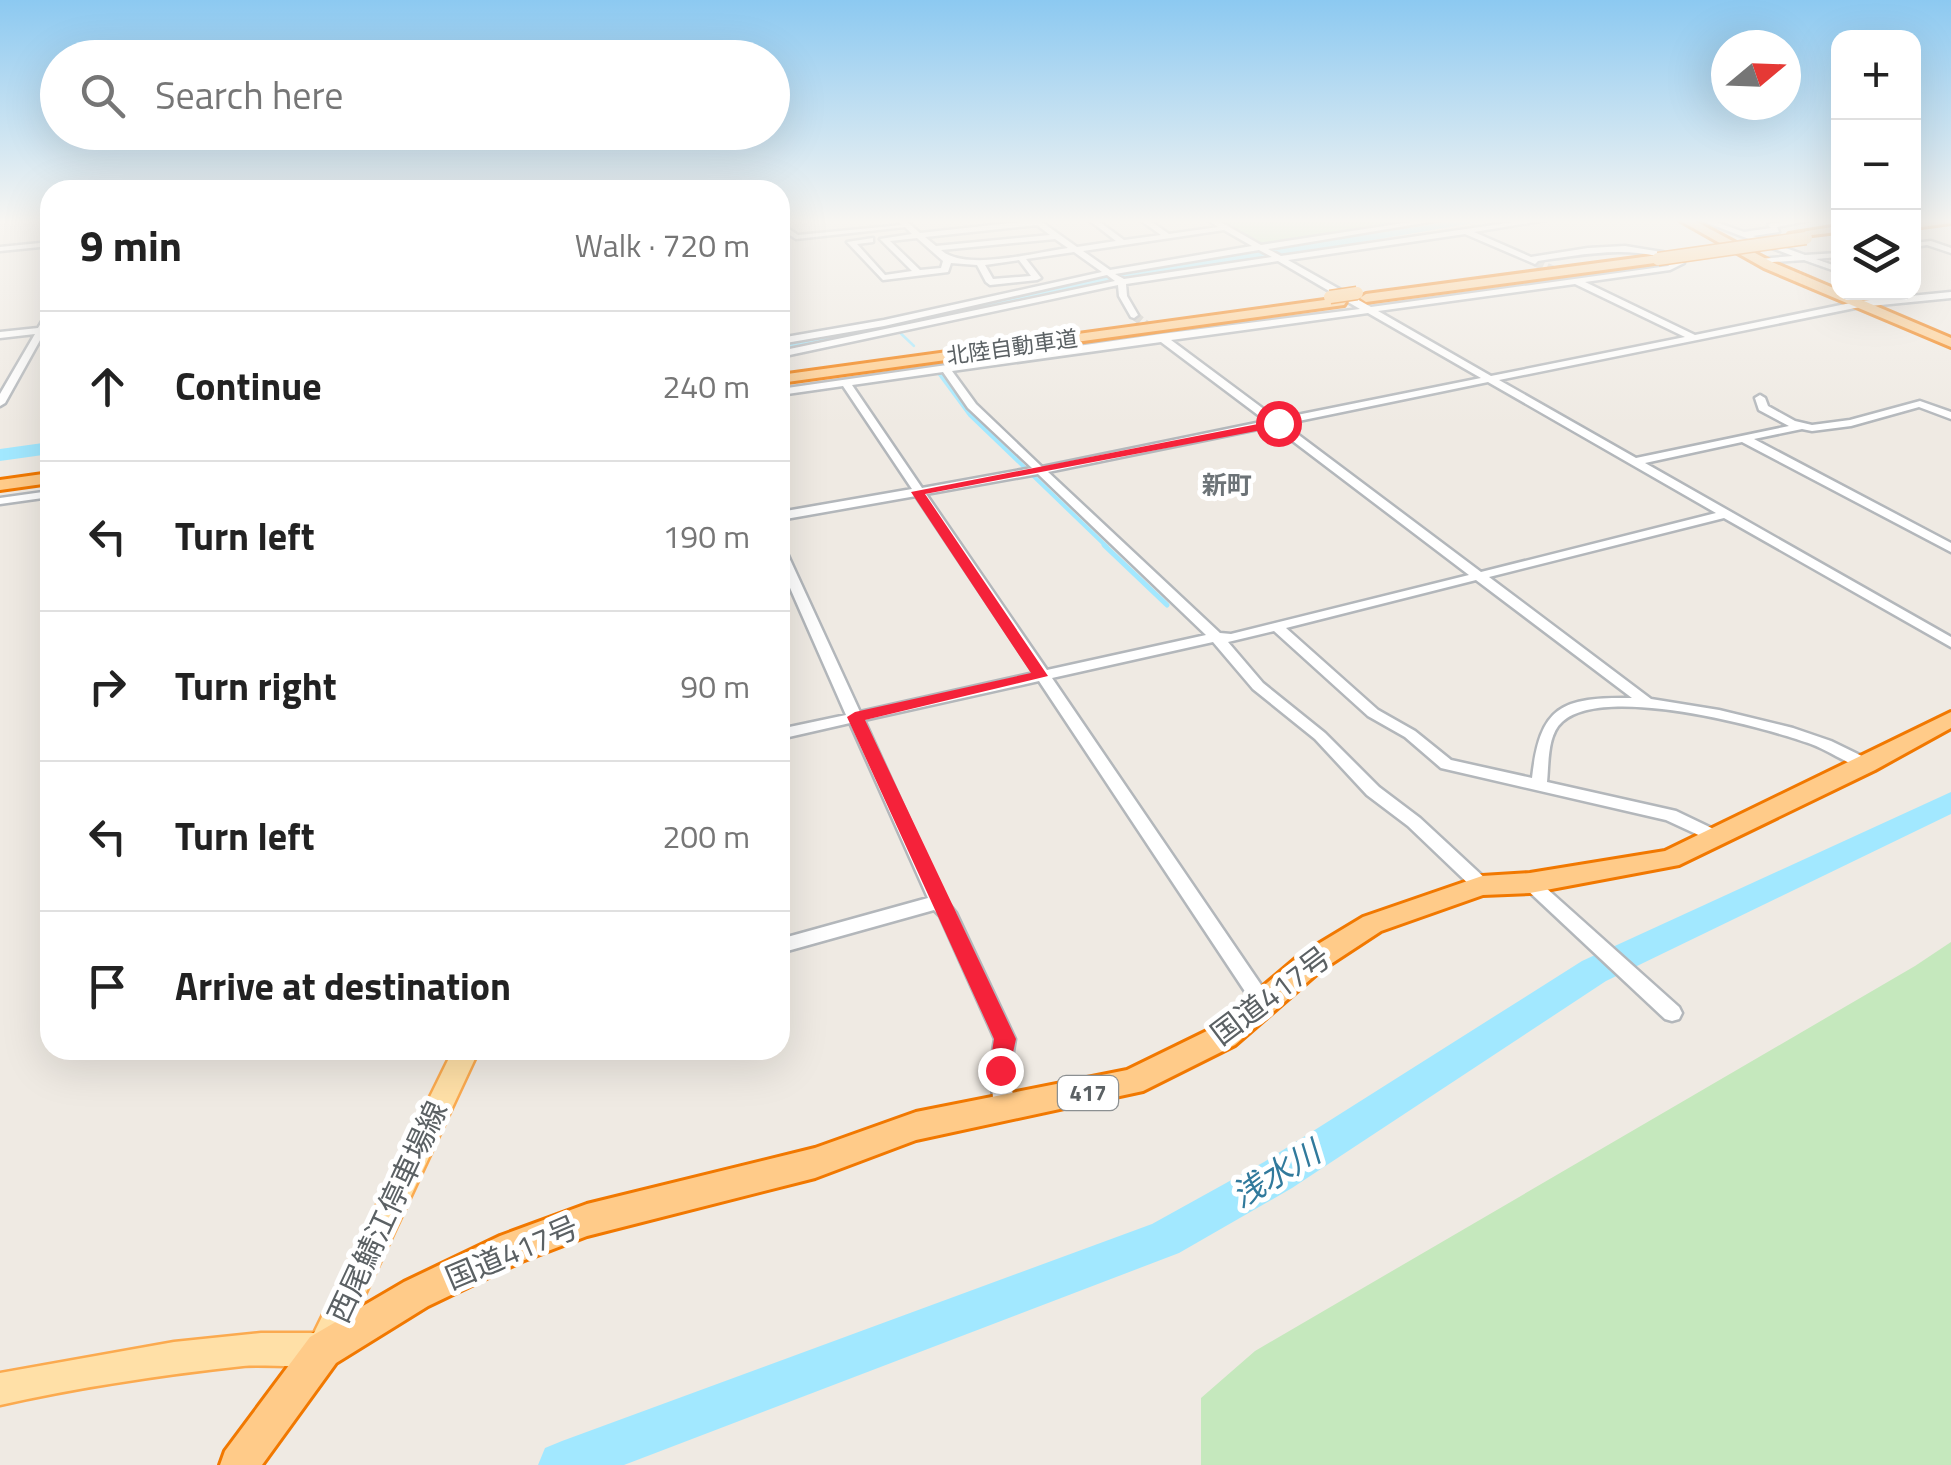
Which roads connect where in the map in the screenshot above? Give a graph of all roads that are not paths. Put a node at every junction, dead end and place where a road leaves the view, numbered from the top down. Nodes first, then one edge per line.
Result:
1 (1041, 288) edge
2 (1087, 288) edge
3 (1122, 288) edge
4 (1339, 288) edge
5 (1440, 288) edge
6 (1479, 288) edge
7 (1592, 288) edge
8 (1824, 288) edge
9 (1951, 295) edge
10 (1921, 296) edge
11 (1364, 300) junction
12 (1874, 300) edge
13 (1860, 304) junction
14 (1134, 316) tunnel mouth
15 (40, 331) edge
16 (0, 336) edge
17 (1161, 337) junction
18 (1695, 338) junction
19 (40, 339) edge
20 (790, 339) edge
21 (1951, 343) edge
22 (790, 352) edge
23 (946, 369) junction
24 (790, 374) edge
25 (1492, 380) junction
26 (846, 383) junction
27 (790, 391) edge
28 (1760, 398) dead end
29 (0, 402) edge
30 (1951, 416) edge
31 (1278, 423) junction
32 (1803, 426) junction
33 (1743, 438) junction
34 (1635, 462) junction
35 (1042, 470) junction
36 (40, 471) edge
37 (0, 476) edge
38 (40, 479) edge
39 (0, 485) edge
40 (917, 492) junction
41 (40, 495) edge
42 (0, 501) edge
43 (790, 514) edge
44 (1726, 514) junction
45 (1951, 548) edge
46 (790, 573) edge
47 (1478, 576) junction
48 (1277, 627) junction
49 (1216, 637) junction
50 (1951, 643) edge
51 (1041, 676) junction
52 (1645, 702) junction
53 (855, 717) junction
54 (1951, 719) edge
55 (790, 732) edge
56 (1867, 765) junction
57 (1539, 786) junction
58 (1718, 838) junction
59 (1530, 883) junction
60 (1482, 886) junction
61 (938, 902) junction
62 (790, 943) edge
63 (1264, 1003) junction
64 (1672, 1013) dead end
65 (461, 1060) edge
66 (1004, 1106) junction
67 (323, 1350) junction
68 (0, 1389) edge
69 (239, 1465) edge

1 - 20 street
2 - 22 street
3 - 14 street
4 - 11 street
5 - 11 highway, 北陸自動車道, bridge
6 - 11 street
7 - 18 street
8 - 13 highway
9 - 10 street
11 - 17 street
11 - 24 highway, 北陸自動車道, bridge
11 - 25 street
12 - 13 street
13 - 18 street
13 - 21 highway
15 - 16 street
17 - 23 street
17 - 31 street
18 - 25 street
19 - 29 street
23 - 26 street
23 - 35 street
25 - 31 street
25 - 34 street
26 - 27 street
26 - 40 street
28 - 32 street
30 - 32 street
31 - 35 street
31 - 47 street
32 - 33 street
33 - 34 street
33 - 45 street
34 - 44 street
35 - 40 street
35 - 49 street
36 - 37 highway
38 - 39 highway
40 - 43 street
40 - 51 street
41 - 42 street
44 - 47 street
44 - 50 street
46 - 53 street
47 - 48 street
47 - 52 street
48 - 49 street
48 - 57 street
49 - 51 street
49 - 60 street
51 - 53 street
51 - 63 street
52 - 56 street
52 - 57 street
53 - 55 street
53 - 61 street
54 - 56 highway, 国道417号 / 417
56 - 58 highway, 国道417号 / 417
57 - 58 street
58 - 59 highway, 国道417号 / 417
59 - 60 highway, 国道417号 / 417
59 - 64 street
60 - 63 highway, 国道417号 / 417
61 - 62 street
61 - 66 street
63 - 66 highway, 国道417号 / 417
65 - 67 main road, 西尾鯖江停車場線
66 - 67 highway, 国道417号 / 417
67 - 68 main road, 西尾鯖江停車場線
67 - 69 highway, 国道417号 / 417

